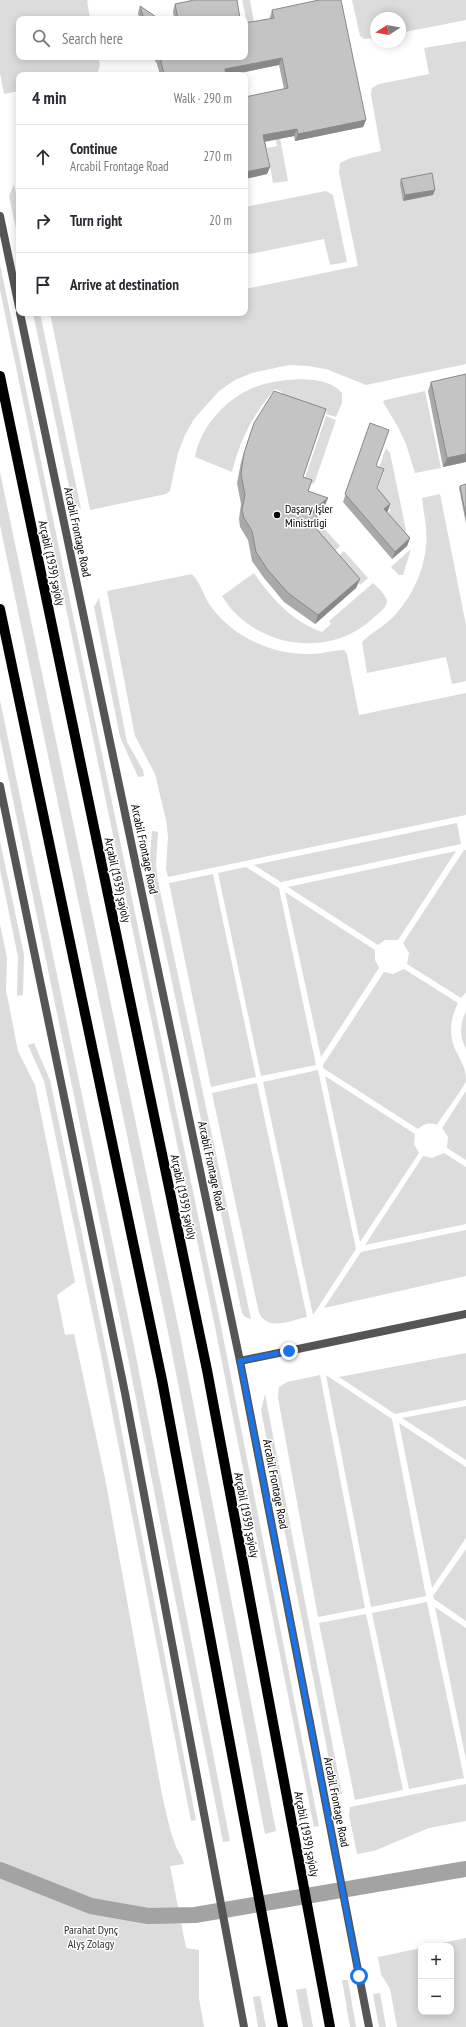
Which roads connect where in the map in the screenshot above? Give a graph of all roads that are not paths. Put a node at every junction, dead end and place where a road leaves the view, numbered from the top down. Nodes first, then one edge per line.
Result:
1 (0, 216) edge
2 (16, 293) edge
3 (21, 316) edge
4 (0, 376) edge
5 (0, 609) edge
6 (0, 786) edge
7 (466, 1314) edge
8 (240, 1361) junction
9 (244, 2027) edge
10 (282, 2027) edge
11 (330, 2027) edge
12 (369, 2027) edge

1 - 2 street
3 - 8 street, Arcabil Frontage Road
4 - 11 main road, Arçabil (1939) şaýoly
5 - 10 main road
6 - 9 street
7 - 8 street
8 - 12 street, Arcabil Frontage Road

